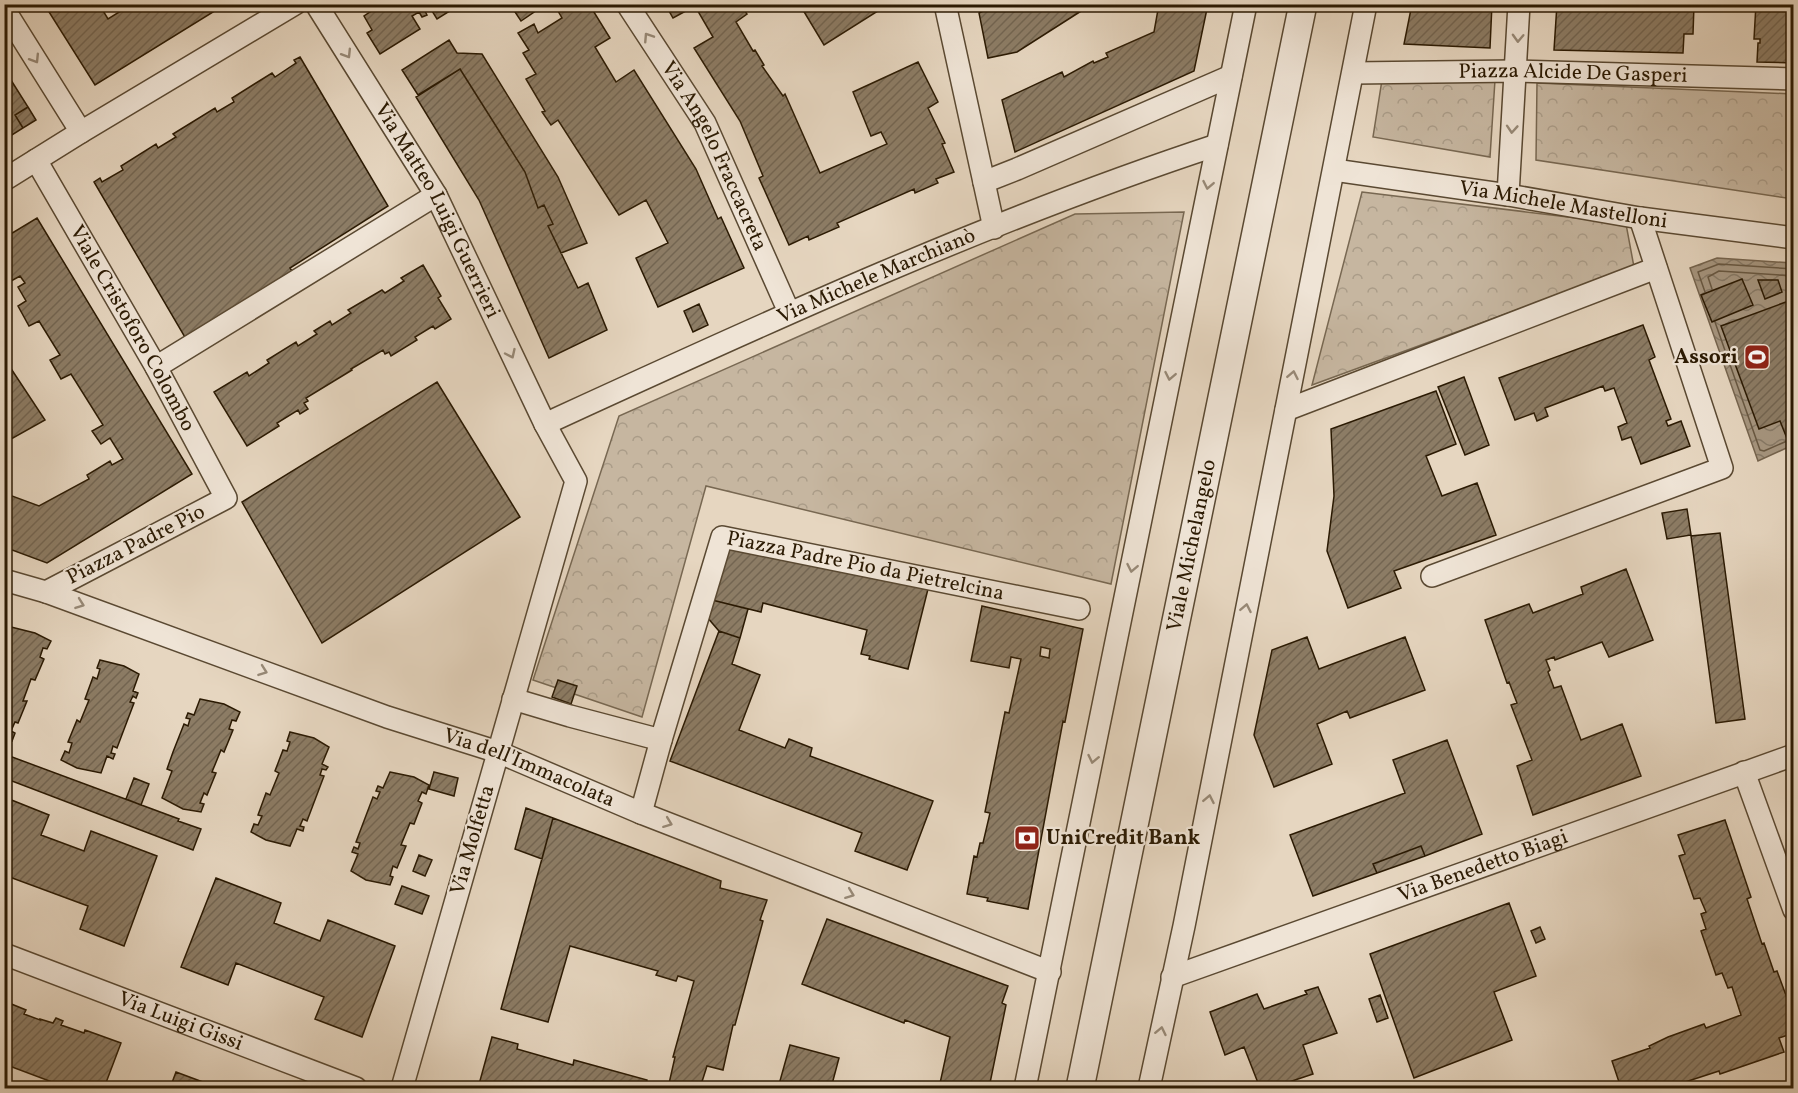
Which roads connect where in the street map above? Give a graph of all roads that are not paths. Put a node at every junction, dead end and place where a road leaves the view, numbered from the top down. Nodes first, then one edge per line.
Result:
1 (294, 4) edge
2 (316, 4) edge
3 (627, 4) edge
4 (945, 4) edge
5 (1246, 4) edge
6 (1303, 4) edge
7 (1366, 4) edge
8 (1519, 4) edge
9 (4, 9) edge
10 (1516, 71) junction
11 (1353, 73) junction
12 (1231, 76) junction
13 (1794, 79) edge
14 (81, 132) junction
15 (1217, 145) junction
16 (36, 160) junction
17 (1334, 170) junction
18 (4, 180) edge
19 (984, 182) junction
20 (436, 195) junction
21 (1508, 195) junction
22 (1640, 218) junction
23 (994, 228) junction
24 (1794, 238) edge
25 (1656, 268) junction
26 (789, 312) junction
27 (156, 367) junction
28 (1286, 410) junction
29 (545, 424) junction
30 (226, 498) joint
31 (1432, 576) dead end
32 (4, 580) edge
33 (46, 592) junction
34 (1079, 609) dead end
35 (513, 699) junction
36 (661, 740) junction
37 (498, 752) junction
38 (1794, 755) edge
39 (1744, 772) junction
40 (641, 813) junction
41 (1794, 910) edge
42 (4, 954) edge
43 (1050, 972) junction
44 (1172, 977) junction
45 (356, 1089) edge
46 (402, 1089) edge
47 (1025, 1089) edge
48 (1080, 1089) edge
49 (1149, 1089) edge

1 - 14 street
2 -> 20 street, Via Matteo Luigi Guerrieri
26 -> 3 street, Via Angelo Fraccacreta
4 - 19 street
5 - 12 street
6 - 48 street, Viale Michelangelo
7 - 11 street
8 -> 10 street
9 -> 14 street
10 - 11 street, Piazza Alcide De Gasperi
10 - 13 street, Piazza Alcide De Gasperi
10 -> 21 street
11 - 17 street
12 - 15 street
12 - 19 street
14 - 16 street
15 - 23 street, Via Michele Marchianò
15 -> 43 street
16 - 18 street
16 - 27 street, Viale Cristoforo Colombo
17 - 21 street, Via Michele Mastelloni
28 -> 17 street
19 - 23 street
20 - 27 street
20 -> 29 street, Via Matteo Luigi Guerrieri
21 - 22 street, Via Michele Mastelloni
22 - 24 street, Via Michele Mastelloni
22 - 25 street
23 - 26 street, Via Michele Marchianò
25 - 28 street
25 - 31 street
26 - 29 street, Via Michele Marchianò
27 - 30 street, Viale Cristoforo Colombo
44 -> 28 street
29 - 35 street, Via Molfetta
30 - 33 street, Piazza Padre Pio
32 - 33 street, Via dell'Immacolata
33 -> 37 street, Via dell'Immacolata
34 - 36 street, Piazza Padre Pio da Pietrelcina
35 - 36 street
35 - 37 street, Via Molfetta
36 - 40 street, Piazza Padre Pio da Pietrelcina
37 - 40 street, Via dell'Immacolata
37 - 46 street, Via Molfetta
38 - 39 street, Via Benedetto Biagi
39 - 41 street
39 - 44 street, Via Benedetto Biagi
40 -> 43 street, Via dell'Immacolata
42 - 45 street, Via Luigi Gissi
43 - 47 street
49 -> 44 street

